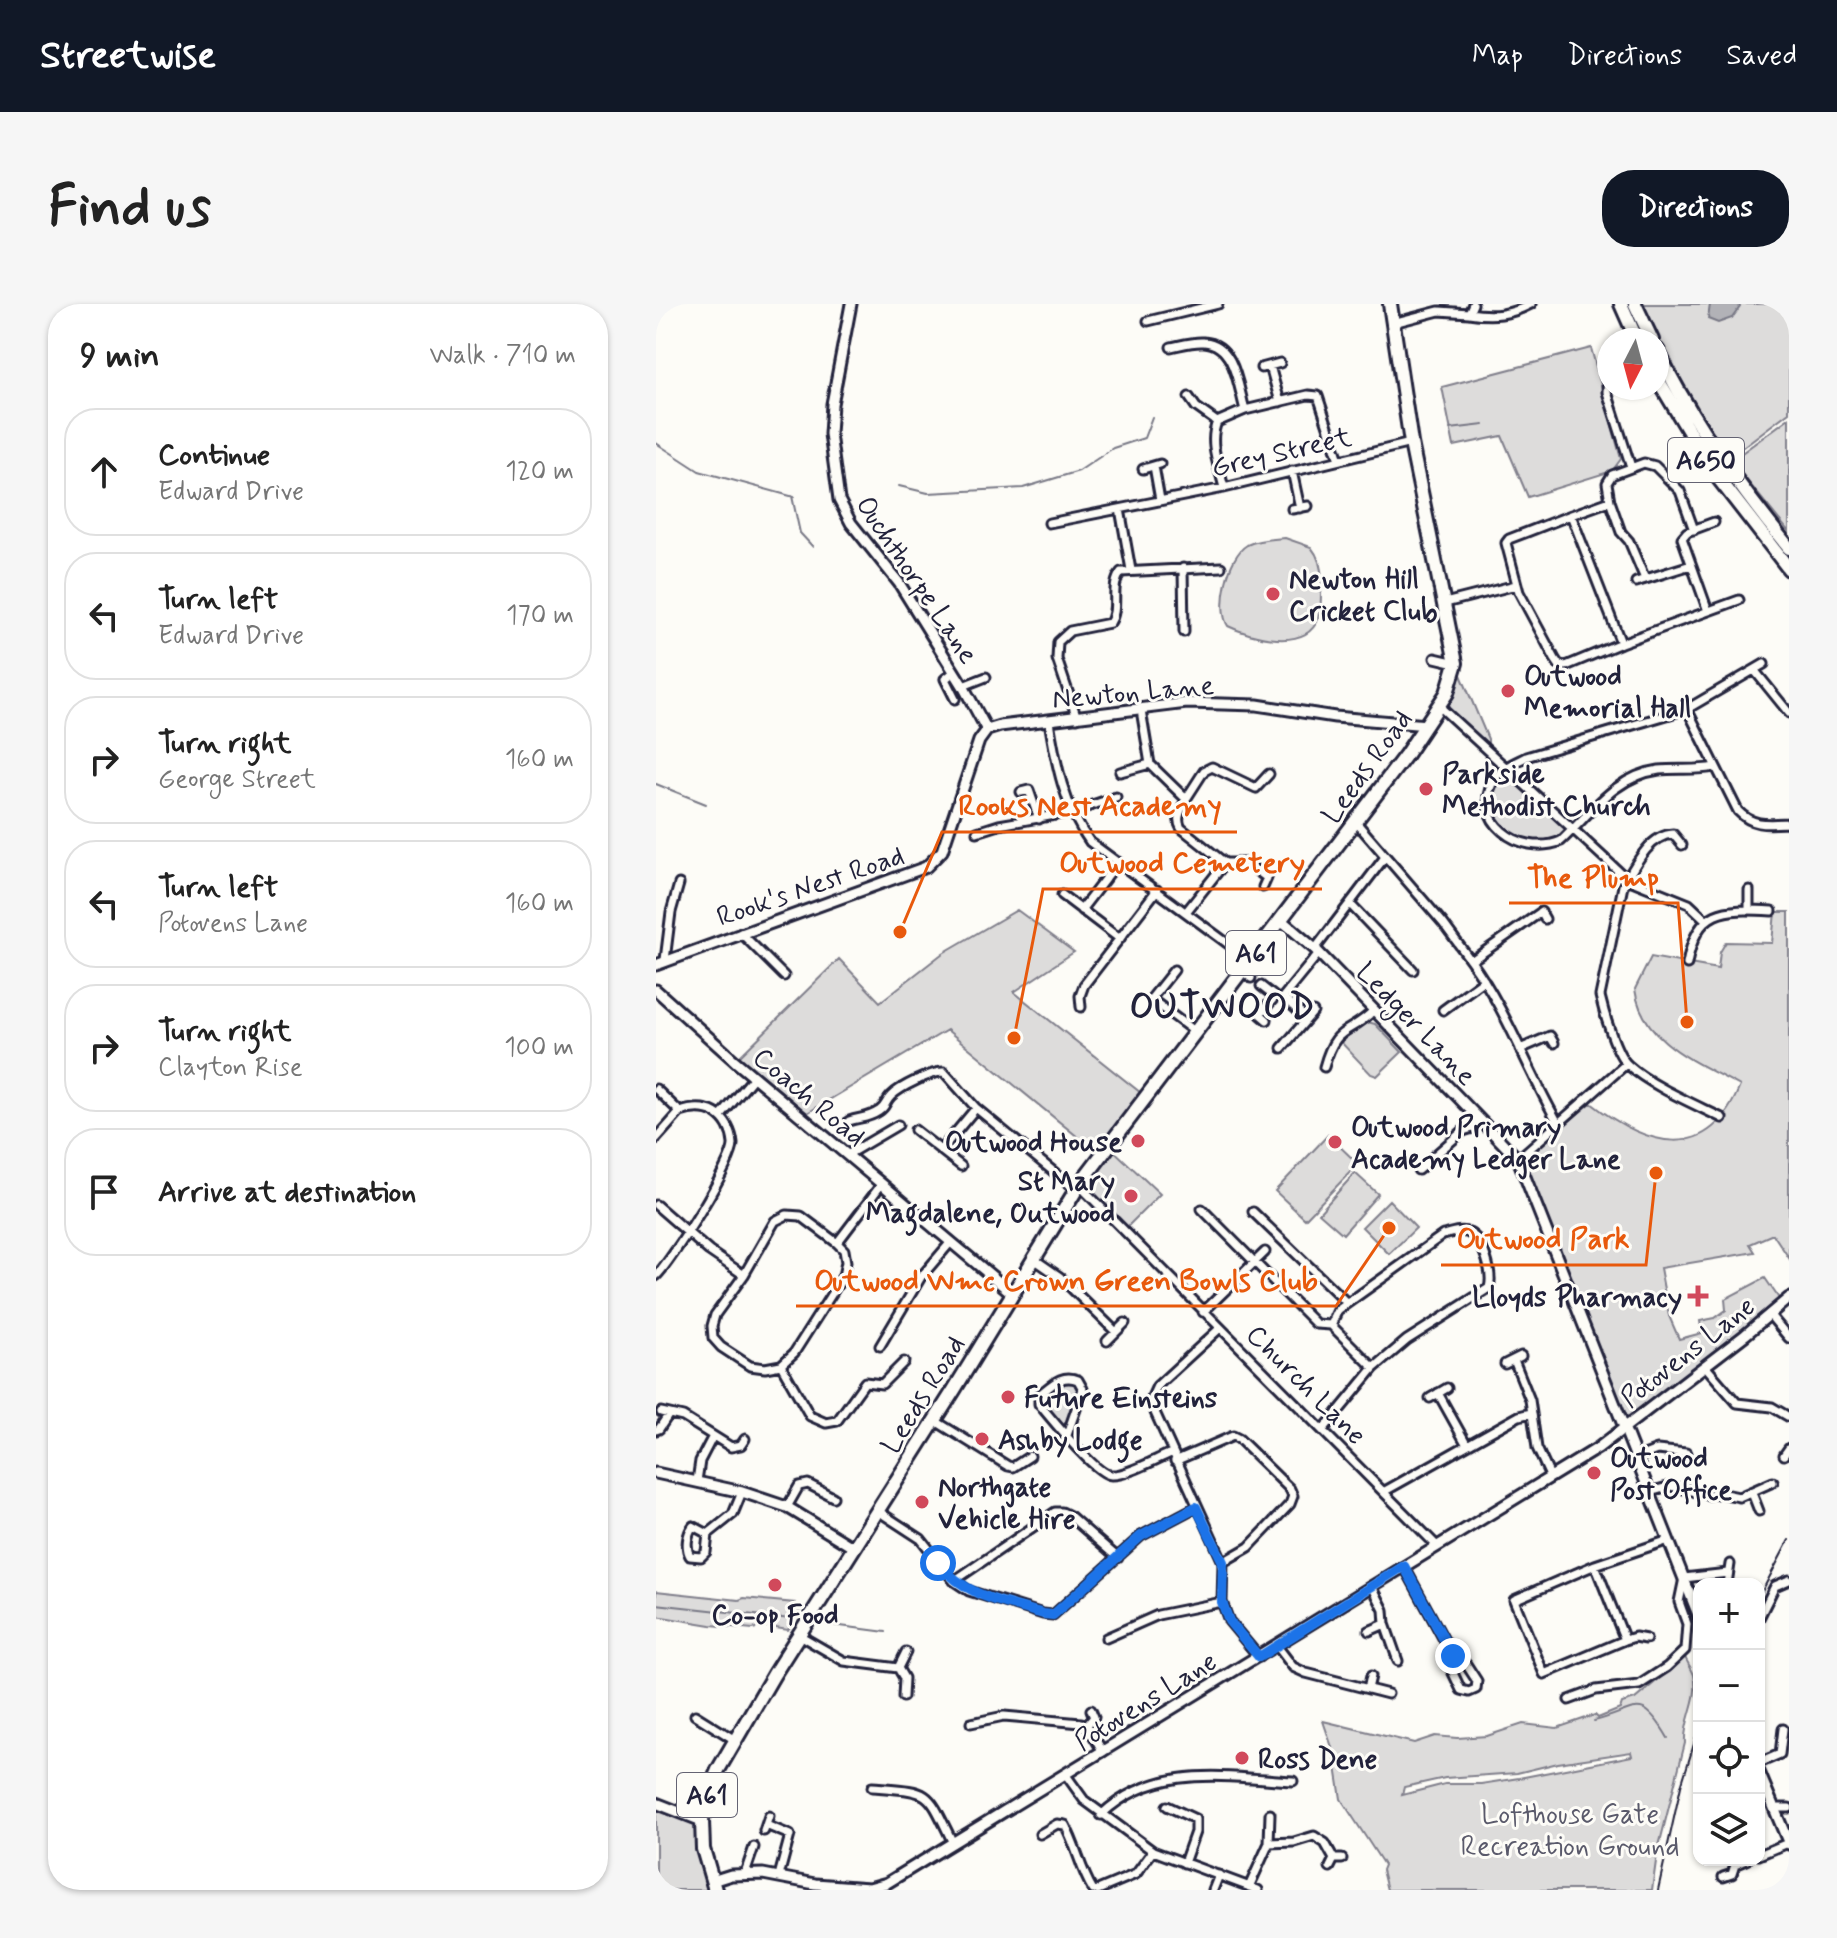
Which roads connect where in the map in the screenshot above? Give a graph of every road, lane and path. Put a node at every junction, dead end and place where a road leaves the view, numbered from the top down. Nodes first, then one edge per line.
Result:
1 (851, 304) edge
2 (1218, 304) edge
3 (1390, 304) edge
4 (1473, 304) edge
5 (1621, 304) edge
6 (1635, 304) edge
7 (1528, 305) edge
8 (1469, 313) junction
9 (1148, 321) dead end
10 (1393, 323) junction
11 (1632, 328) edge
12 (1646, 328) edge
13 (1171, 347) dead end
14 (1280, 363) dead end
15 (1270, 366) junction
16 (1261, 368) dead end
17 (1669, 373) edge
18 (1189, 397) dead end
19 (1669, 398) edge
20 (1610, 400) edge
21 (1280, 402) junction
22 (1245, 410) junction
23 (1217, 422) junction
24 (1411, 443) junction
25 (1339, 460) junction
26 (1631, 467) junction
27 (1143, 469) dead end
28 (1292, 471) junction
29 (1224, 488) junction
30 (1160, 500) junction
31 (1610, 501) junction
32 (1300, 508) dead end
33 (1120, 509) junction
34 (1571, 515) junction
35 (1714, 522) dead end
36 (1049, 523) dead end
37 (1694, 530) junction
38 (1789, 548) edge
39 (1691, 565) junction
40 (1221, 567) dead end
41 (1183, 568) junction
42 (1789, 569) edge
43 (1131, 570) junction
44 (1516, 585) junction
45 (1739, 600) dead end
46 (1445, 603) junction
47 (1708, 611) junction
48 (1184, 632) dead end
49 (1621, 643) junction
50 (1435, 658) dead end
51 (1456, 663) junction
52 (1764, 664) dead end
53 (1755, 671) junction
54 (954, 672) junction
55 (986, 677) dead end
56 (963, 686) junction
57 (955, 699) dead end
58 (1439, 706) junction
59 (1687, 709) junction
60 (1141, 710) junction
61 (1789, 713) edge
62 (1077, 718) junction
63 (1049, 721) junction
64 (1427, 725) junction
65 (987, 730) junction
66 (1150, 764) junction
67 (1507, 766) junction
68 (1715, 767) junction
69 (1120, 772) dead end
70 (1269, 774) dead end
71 (1021, 792) dead end
72 (1116, 797) dead end
73 (1186, 799) junction
74 (1072, 812) junction
75 (1039, 819) junction
76 (1355, 821) junction
77 (1789, 823) edge
78 (1573, 830) junction
79 (977, 832) dead end
80 (1682, 845) dead end
81 (1385, 857) junction
82 (1118, 862) junction
83 (1225, 863) junction
84 (1627, 879) junction
85 (679, 884) dead end
86 (1263, 887) dead end
87 (1157, 890) junction
88 (1749, 890) dead end
89 (1062, 895) dead end
90 (1350, 904) junction
91 (1081, 910) junction
92 (1749, 910) junction
93 (1772, 911) dead end
94 (1186, 912) junction
95 (1545, 919) dead end
96 (1281, 920) junction
97 (1706, 920) junction
98 (741, 933) junction
99 (1120, 939) junction
100 (1317, 951) junction
101 (1679, 951) dead end
102 (1689, 953) junction
103 (1471, 961) junction
104 (661, 962) edge
105 (1687, 964) dead end
106 (1174, 970) dead end
107 (1248, 970) junction
108 (1413, 970) dead end
109 (784, 976) dead end
110 (1484, 980) junction
111 (1261, 986) dead end
112 (656, 990) edge
113 (1081, 1007) dead end
114 (1374, 1010) junction
115 (1443, 1010) dead end
116 (1313, 1012) dead end
117 (1307, 1019) junction
118 (1267, 1020) dead end
119 (1195, 1032) junction
120 (1554, 1043) dead end
121 (1282, 1048) dead end
122 (1520, 1049) junction
123 (1626, 1064) junction
124 (1324, 1067) dead end
125 (754, 1077) junction
126 (656, 1089) edge
127 (976, 1108) junction
128 (680, 1112) junction
129 (721, 1116) junction
130 (1722, 1118) dead end
131 (1480, 1120) junction
132 (849, 1121) dead end
133 (1558, 1123) junction
134 (898, 1125) dead end
135 (915, 1130) dead end
136 (656, 1139) edge
137 (941, 1150) junction
138 (847, 1155) junction
139 (1518, 1159) junction
140 (961, 1166) dead end
141 (1418, 1170) dead end
142 (881, 1185) junction
143 (1077, 1187) junction
144 (656, 1205) edge
145 (1202, 1209) dead end
146 (1253, 1212) dead end
147 (687, 1233) junction
148 (837, 1243) junction
149 (950, 1243) junction
150 (1265, 1252) dead end
151 (1034, 1259) junction
152 (1256, 1263) junction
153 (744, 1275) junction
154 (656, 1276) edge
155 (1013, 1294) junction
156 (1789, 1298) edge
157 (1347, 1303) junction
158 (1203, 1312) junction
159 (1769, 1314) junction
160 (1125, 1323) dead end
161 (1331, 1325) junction
162 (1219, 1329) junction
163 (1116, 1332) junction
164 (1789, 1338) edge
165 (1107, 1341) dead end
166 (880, 1346) dead end
167 (904, 1362) dead end
168 (1505, 1364) dead end
169 (781, 1365) junction
170 (1705, 1366) junction
171 (1374, 1368) junction
172 (1447, 1388) dead end
173 (1438, 1393) junction
174 (1430, 1398) dead end
175 (1531, 1413) junction
176 (1789, 1417) edge
177 (934, 1420) junction
178 (1624, 1429) junction
179 (656, 1430) edge
180 (1323, 1430) junction
181 (1067, 1435) junction
182 (713, 1436) junction
183 (745, 1439) dead end
184 (1467, 1445) junction
185 (1171, 1453) junction
186 (1686, 1453) dead end
187 (1030, 1456) dead end
188 (1636, 1458) junction
189 (1175, 1461) junction
190 (656, 1473) edge
191 (1550, 1476) junction
192 (697, 1481) junction
193 (1773, 1482) dead end
194 (1385, 1491) junction
195 (742, 1492) junction
196 (1650, 1492) junction
197 (1752, 1493) junction
198 (833, 1497) dead end
199 (787, 1507) junction
200 (1196, 1507) junction
201 (878, 1511) junction
202 (1759, 1511) dead end
203 (708, 1534) dead end
204 (1669, 1540) junction
205 (1437, 1546) junction
206 (854, 1548) junction
207 (1118, 1558) junction
208 (1223, 1562) junction
209 (1730, 1564) dead end
210 (1595, 1565) junction
211 (1404, 1566) junction
212 (1728, 1573) junction
213 (1684, 1578) junction
214 (1728, 1578) edge
215 (1789, 1580) edge
216 (954, 1581) junction
217 (1372, 1586) junction
218 (1693, 1601) edge
219 (1222, 1602) junction
220 (1765, 1606) edge
221 (1385, 1624) junction
222 (1369, 1631) dead end
223 (799, 1635) junction
224 (1106, 1638) dead end
225 (1646, 1639) dead end
226 (1625, 1640) junction
227 (1277, 1646) junction
228 (906, 1652) dead end
229 (1259, 1657) junction
230 (1398, 1661) dead end
231 (1456, 1662) dead end
232 (898, 1668) junction
233 (1371, 1676) dead end
234 (1368, 1689) junction
235 (1388, 1694) dead end
236 (903, 1697) dead end
237 (1569, 1700) dead end
238 (1091, 1710) dead end
239 (695, 1715) dead end
240 (971, 1723) dead end
241 (1087, 1725) junction
242 (1783, 1729) dead end
243 (735, 1740) junction
244 (1103, 1752) junction
245 (1765, 1760) edge
246 (1066, 1775) junction
247 (1293, 1781) dead end
248 (872, 1787) dead end
249 (884, 1788) junction
250 (1765, 1791) edge
251 (883, 1800) dead end
252 (656, 1803) edge
253 (1167, 1806) dead end
254 (1774, 1808) junction
255 (1789, 1808) edge
256 (1270, 1814) dead end
257 (1101, 1815) junction
258 (1206, 1815) dead end
259 (1195, 1819) junction
260 (702, 1821) junction
261 (766, 1824) dead end
262 (1040, 1834) dead end
263 (953, 1843) junction
264 (1269, 1843) junction
265 (1789, 1844) edge
266 (754, 1847) dead end
267 (1153, 1851) junction
268 (1765, 1853) edge
269 (1335, 1862) dead end
270 (1184, 1863) junction
271 (1735, 1866) edge
272 (745, 1873) junction
273 (1219, 1875) junction
274 (779, 1876) junction
275 (1723, 1877) dead end
276 (714, 1885) edge
277 (804, 1886) edge
278 (1254, 1888) edge
279 (870, 1889) edge
280 (1096, 1890) edge
281 (1213, 1890) edge

1 - 54 street, Ouchthorpe Lane
2 - 9 street
3 - 10 main road
4 - 8 street
5 - 11 main road
6 - 12 main road
7 - 8 street
8 - 10 street
10 - 24 main road
13 - 22 street
14 - 15 street
15 - 16 street
15 - 21 street
17 - 38 main road, A650
18 - 23 street
19 - 42 main road, A650
20 - 26 street
21 - 22 street
21 - 25 street
22 - 23 street
23 - 29 street
24 - 25 street, Grey Street
24 - 46 main road
25 - 28 street, Grey Street
26 - 31 street
26 - 37 street
27 - 30 street
28 - 29 street, Grey Street
28 - 32 street
29 - 30 street, Grey Street
30 - 33 street, Grey Street
31 - 34 street
31 - 39 street
33 - 36 street, Grey Street
33 - 43 street
34 - 44 street
34 - 49 street
35 - 37 street
37 - 39 street
39 - 47 street
40 - 41 street
41 - 43 street
41 - 48 street
43 - 62 street
44 - 46 street
44 - 49 street
45 - 47 street
46 - 51 main road
47 - 49 street
50 - 51 street
51 - 58 main road, Leeds Road / A61
52 - 53 street
53 - 59 street
53 - 61 street
54 - 56 street, Ouchthorpe Lane
54 - 57 street
55 - 56 street
56 - 65 street, Ouchthorpe Lane
58 - 64 main road, Leeds Road / A61
58 - 67 street
59 - 67 street
59 - 68 street
60 - 62 street, Newton Lane
60 - 64 street, Newton Lane
60 - 66 street
62 - 63 street, Newton Lane
63 - 65 street, Newton Lane
63 - 74 street
64 - 76 main road, Leeds Road / A61
65 - 98 street, Rook's Nest Road
66 - 69 street
66 - 73 street
67 - 78 street
67 - 78 street
68 - 77 street
68 - 78 street
70 - 73 street
71 - 75 street
72 - 74 street
73 - 83 street
74 - 75 street
74 - 82 street
75 - 79 street
76 - 81 street
76 - 96 main road, Leeds Road / A61
78 - 84 street
80 - 84 street
81 - 90 street
81 - 103 street
82 - 87 street
82 - 91 street
83 - 86 street
83 - 94 street
84 - 97 street
84 - 123 street
85 - 104 street
87 - 94 street
87 - 99 street
88 - 92 street
89 - 91 street
90 - 100 street
90 - 108 street
91 - 99 street
92 - 93 street
92 - 97 street
94 - 107 street
95 - 103 street
96 - 100 street, Ledger Lane
96 - 107 main road, Leeds Road / A61
97 - 102 street
98 - 104 street, Rook's Nest Road
98 - 109 street
99 - 113 street
100 - 114 street, Ledger Lane
100 - 117 street
101 - 102 street
102 - 105 street
103 - 110 street
106 - 119 street
107 - 119 main road, Leeds Road / A61
110 - 115 street
110 - 122 street
111 - 118 street
112 - 125 street, Coach Road
114 - 124 street
114 - 131 street, Ledger Lane
116 - 117 street
117 - 121 street
119 - 143 main road, Leeds Road / A61
120 - 122 street
122 - 133 street
123 - 130 street
123 - 133 street
125 - 129 street
125 - 138 street, Coach Road
126 - 128 street
127 - 132 street, Church Lane
127 - 137 street
127 - 143 street, Church Lane
128 - 129 street
128 - 136 street
129 - 147 street
131 - 139 street, Ledger Lane
131 - 141 street
133 - 139 street
134 - 138 street
135 - 137 street
137 - 140 street
138 - 142 street, Coach Road
139 - 178 street, Ledger Lane
142 - 148 street
142 - 149 street, Coach Road
143 - 151 main road, Leeds Road / A61
143 - 158 street, Church Lane
144 - 147 street
145 - 152 street
146 - 157 street
147 - 153 street
147 - 154 street
148 - 153 street
148 - 169 street
149 - 155 street, Coach Road
149 - 166 street
150 - 152 street
151 - 155 main road, Leeds Road / A61
151 - 163 street
152 - 158 street
152 - 161 street
153 - 169 street
155 - 177 main road, Leeds Road / A61
156 - 159 street, Potovens Lane
157 - 161 street
157 - 171 street
158 - 162 street, Church Lane
159 - 164 street
159 - 170 street, Potovens Lane
160 - 163 street
161 - 171 street
162 - 180 street, Church Lane
162 - 185 street
163 - 165 street
167 - 169 street
168 - 175 street
170 - 176 street
170 - 178 street, Potovens Lane
171 - 180 street
172 - 173 street
173 - 174 street
173 - 184 street
175 - 184 street
175 - 191 street
177 - 187 street
177 - 201 main road, Leeds Road / A61
178 - 188 street, Ledger Lane
178 - 191 street, Potovens Lane
179 - 182 street
180 - 194 street, Church Lane
181 - 181 street
181 - 185 street
182 - 183 street
182 - 192 street
184 - 194 street
185 - 189 street
186 - 188 street
188 - 196 street, Ledger Lane
189 - 200 street
189 - 208 street
190 - 192 street
191 - 205 street, Potovens Lane
192 - 195 street
193 - 197 street
194 - 205 street, Church Lane
195 - 199 street
195 - 203 street
196 - 197 street
196 - 204 street, Ledger Lane
197 - 202 street
198 - 199 street
199 - 206 street
200 - 207 street
200 - 208 street
201 - 206 main road, Leeds Road / A61
201 - 216 street
204 - 210 street
204 - 213 street, Ledger Lane
205 - 211 street, Potovens Lane
206 - 223 main road, Leeds Road / A61
207 - 216 street
207 - 216 street
208 - 219 street
209 - 212 street
210 - 226 street
210 - 226 street
211 - 217 street, Potovens Lane
211 - 231 street
212 - 213 street
212 - 214 street
213 - 218 street, Ledger Lane
213 - 237 street
215 - 220 street
217 - 221 street
217 - 227 street, Potovens Lane
219 - 224 street
219 - 229 street
221 - 222 street
221 - 230 street
223 - 232 street
223 - 243 main road, Leeds Road / A61
225 - 226 street
227 - 229 street, Potovens Lane
227 - 234 street
228 - 232 street
229 - 244 street, Potovens Lane
232 - 236 street
233 - 234 street
234 - 235 street
238 - 241 street
239 - 243 street
240 - 241 street
241 - 244 street
242 - 245 street
243 - 260 main road, Leeds Road / A61
244 - 246 street, Potovens Lane
246 - 257 street
246 - 263 street, Potovens Lane
247 - 257 street
248 - 249 street
249 - 251 street
249 - 263 street
250 - 254 street
252 - 260 street
253 - 259 street
254 - 255 street
254 - 265 street
256 - 264 street
257 - 267 street
258 - 259 street
259 - 270 street
260 - 276 main road, Leeds Road / A61
261 - 274 street
262 - 280 street
263 - 279 street, Potovens Lane
264 - 269 street
264 - 278 street
265 - 268 street
266 - 272 street
267 - 270 street
267 - 280 street
270 - 273 street
271 - 275 street
272 - 274 street, Potovens Lane
272 - 276 street, Potovens Lane
273 - 278 street
273 - 281 street
274 - 277 street, Potovens Lane
277 - 279 street, Potovens Lane

